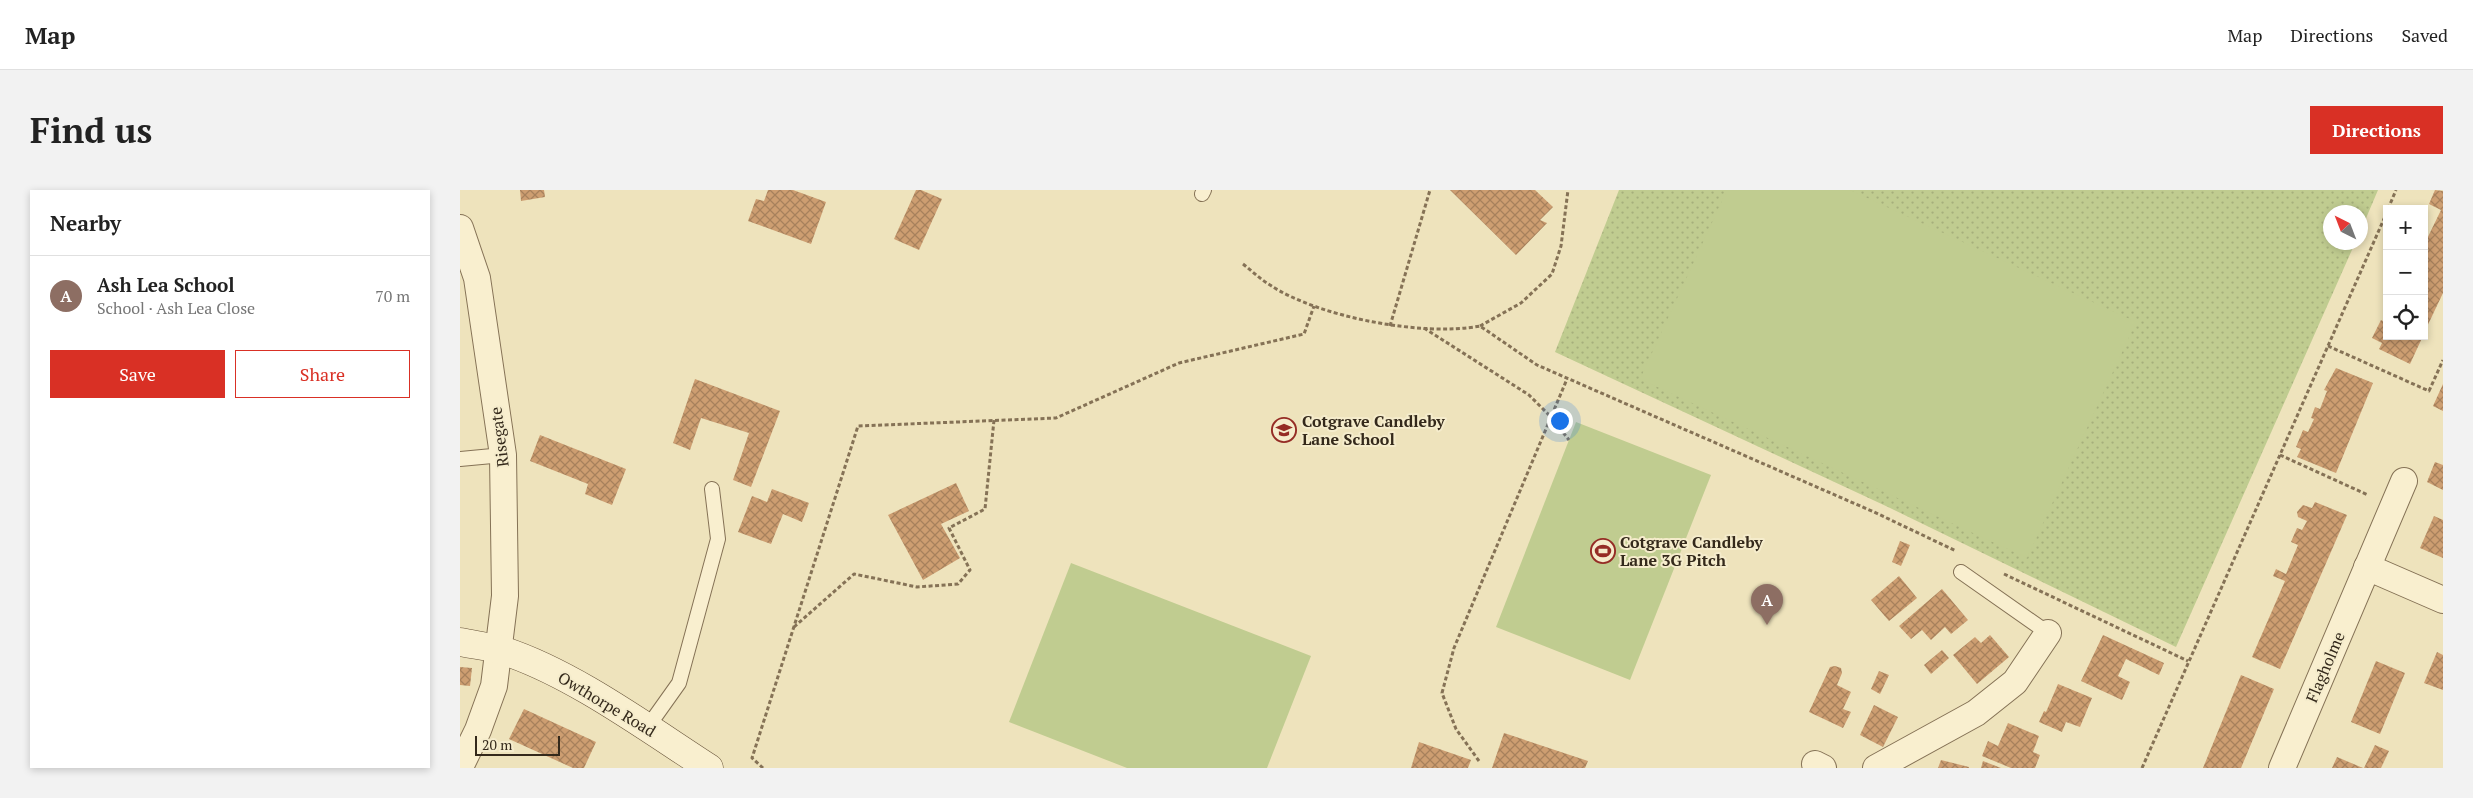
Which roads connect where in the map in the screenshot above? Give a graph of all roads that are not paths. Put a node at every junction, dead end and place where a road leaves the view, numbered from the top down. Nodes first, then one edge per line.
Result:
1 (460, 228) edge
2 (503, 455) junction
3 (460, 459) edge
4 (2404, 481) dead end
5 (712, 489) dead end
6 (2367, 567) junction
7 (1961, 572) dead end
8 (2443, 600) edge
9 (2048, 633) joint
10 (460, 642) edge
11 (500, 650) junction
12 (648, 728) junction
13 (460, 764) edge
14 (709, 768) edge
15 (1876, 768) edge
16 (2282, 768) edge

1 - 2 street, Risegate
2 - 3 lane
2 - 11 street, Risegate
4 - 6 street, Flagholme
5 - 12 lane
6 - 8 street
6 - 16 street, Flagholme
7 - 9 lane
9 - 15 street
10 - 11 street, Owthorpe Road
11 - 12 street, Owthorpe Road
11 - 13 street, Risegate
12 - 14 street, Owthorpe Road

